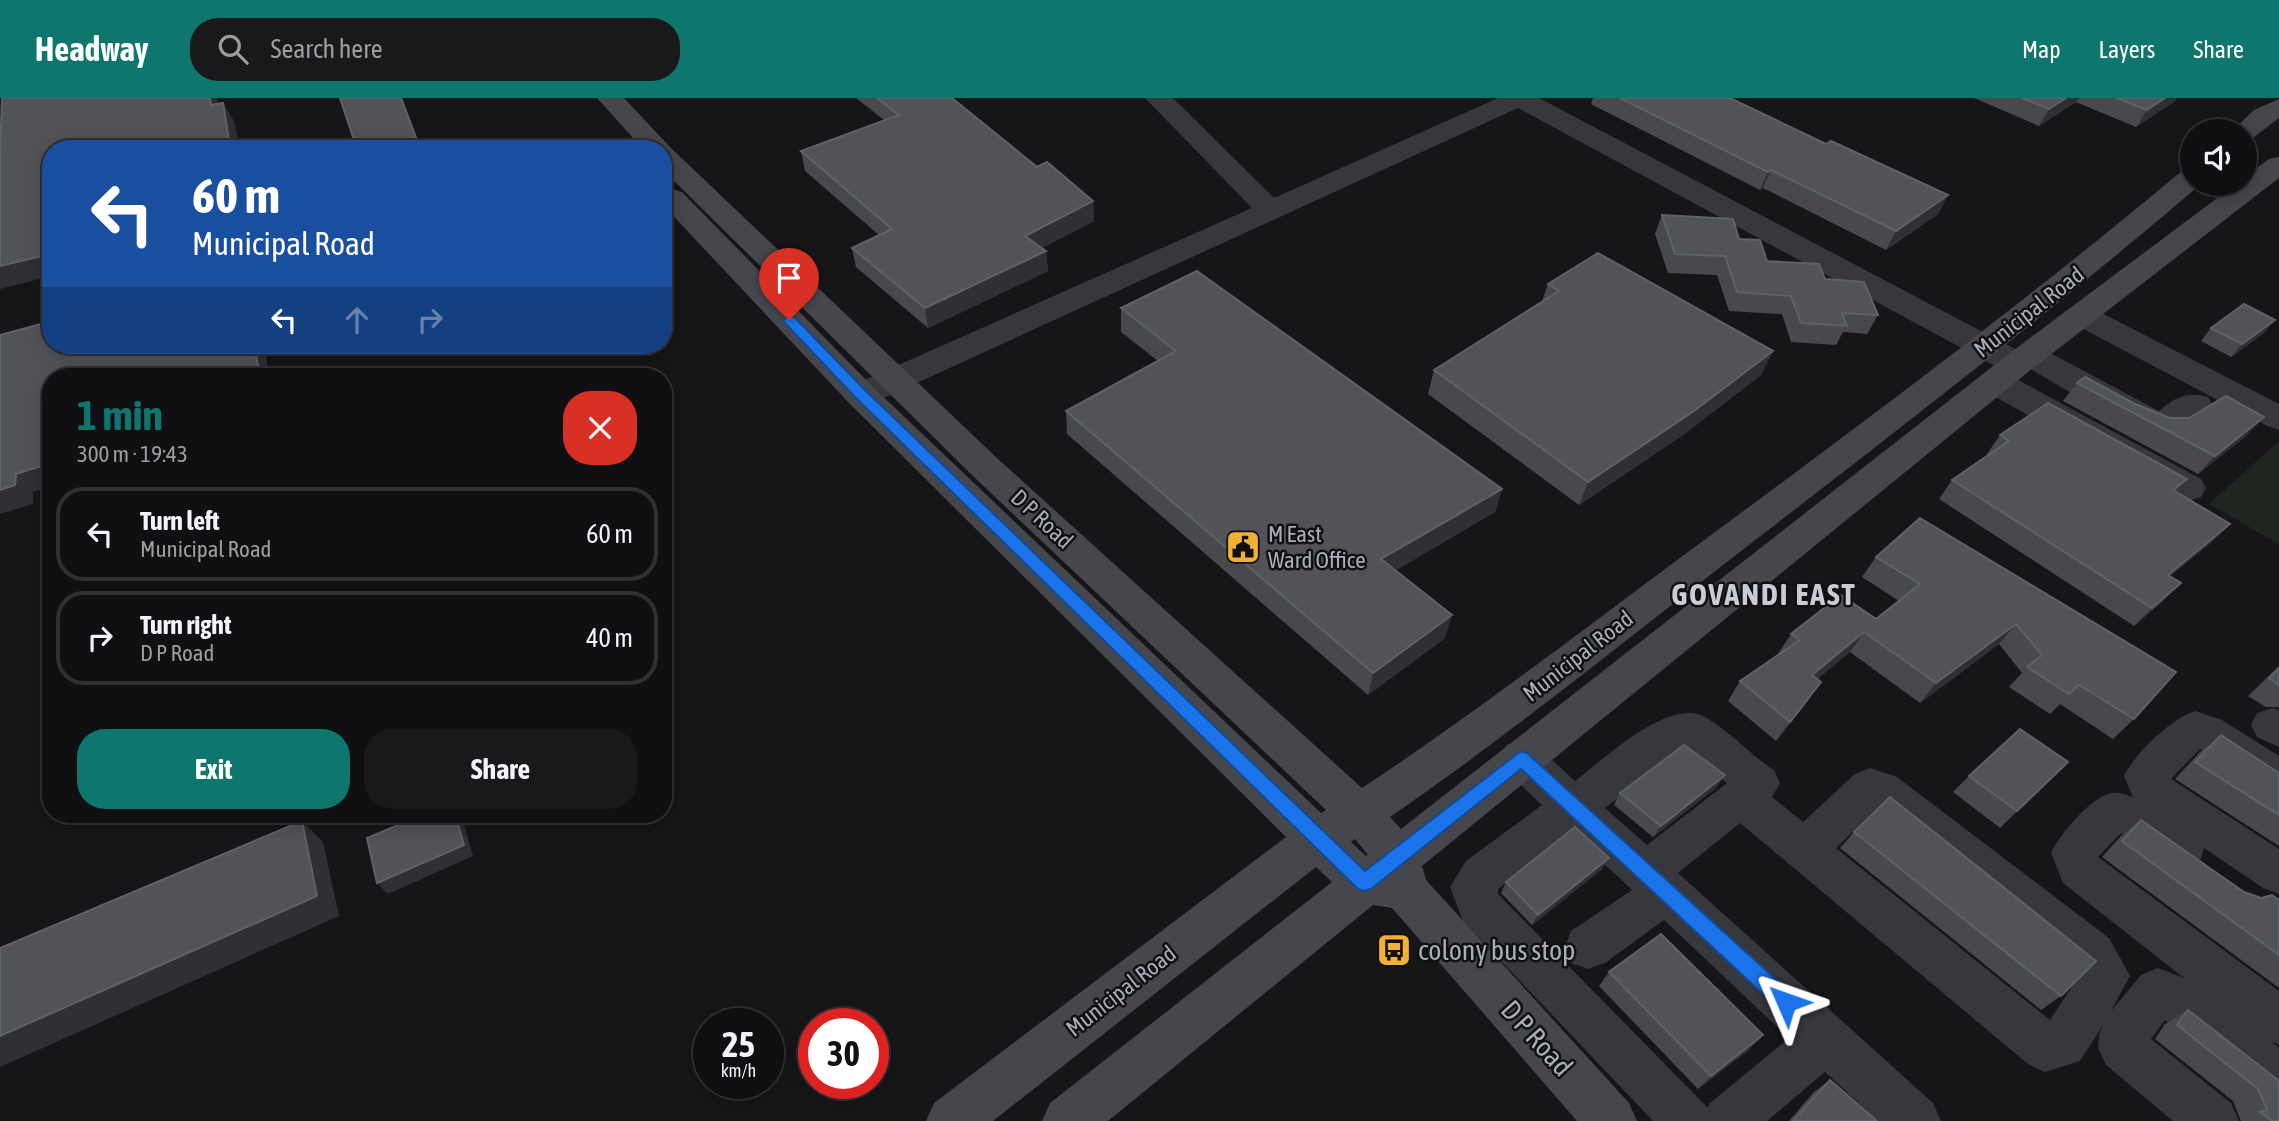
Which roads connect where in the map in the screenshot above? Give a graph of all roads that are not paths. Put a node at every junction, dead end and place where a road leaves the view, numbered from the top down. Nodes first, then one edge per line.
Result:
1 (1158, 98) edge
2 (1519, 98) edge
3 (598, 102) edge
4 (2279, 107) edge
5 (2257, 121) edge
6 (616, 123) junction
7 (621, 140) edge
8 (643, 140) edge
9 (672, 162) edge
10 (2279, 164) edge
11 (2180, 187) edge
12 (672, 198) edge
13 (1271, 211) junction
14 (2083, 316) junction
15 (1986, 346) junction
16 (2014, 367) junction
17 (894, 380) junction
18 (2076, 380) junction
19 (861, 395) junction
20 (2196, 405) dead end
21 (2038, 406) junction
22 (2279, 418) edge
23 (2188, 488) edge
24 (1521, 758) junction
25 (2279, 778) edge
26 (1759, 782) junction
27 (1575, 808) junction
28 (1360, 814) junction
29 (1318, 839) junction
30 (1804, 850) junction
31 (1389, 877) junction
32 (1656, 882) junction
33 (2259, 882) edge
34 (1588, 947) dead end
35 (2279, 1021) edge
36 (1826, 1039) junction
37 (2279, 1079) edge
38 (952, 1121) edge
39 (1068, 1121) edge
40 (1611, 1121) edge
41 (1688, 1121) edge
42 (1728, 1121) edge
43 (1915, 1121) edge
44 (2213, 1121) edge

1 - 13 street
2 - 13 street
2 - 15 street
3 - 6 street
4 - 5 street
6 - 7 street
6 - 8 street
9 - 17 street, D P Road
10 - 14 street, Municipal Road
11 - 15 street, Municipal Road
12 - 19 street, D P Road
13 - 17 street
14 - 16 street, Municipal Road
14 - 22 street
15 - 16 street
15 - 28 street, Municipal Road
16 - 18 street
16 - 21 street
16 - 24 street, Municipal Road
17 - 19 street
17 - 28 street, D P Road
18 - 20 street
18 - 21 street
19 - 29 street, D P Road
21 - 23 street
24 - 27 street
24 - 31 street, Municipal Road
25 - 33 street
26 - 27 street
26 - 30 street
26 - 32 street
27 - 32 street
27 - 41 street
28 - 29 street, Municipal Road
28 - 31 street, D P Road
29 - 31 street, D P Road
29 - 38 street, Municipal Road
30 - 30 street
31 - 39 street, Municipal Road
31 - 40 street, D P Road
32 - 34 street
32 - 36 street
33 - 35 street
36 - 42 street
36 - 43 street
37 - 44 street

